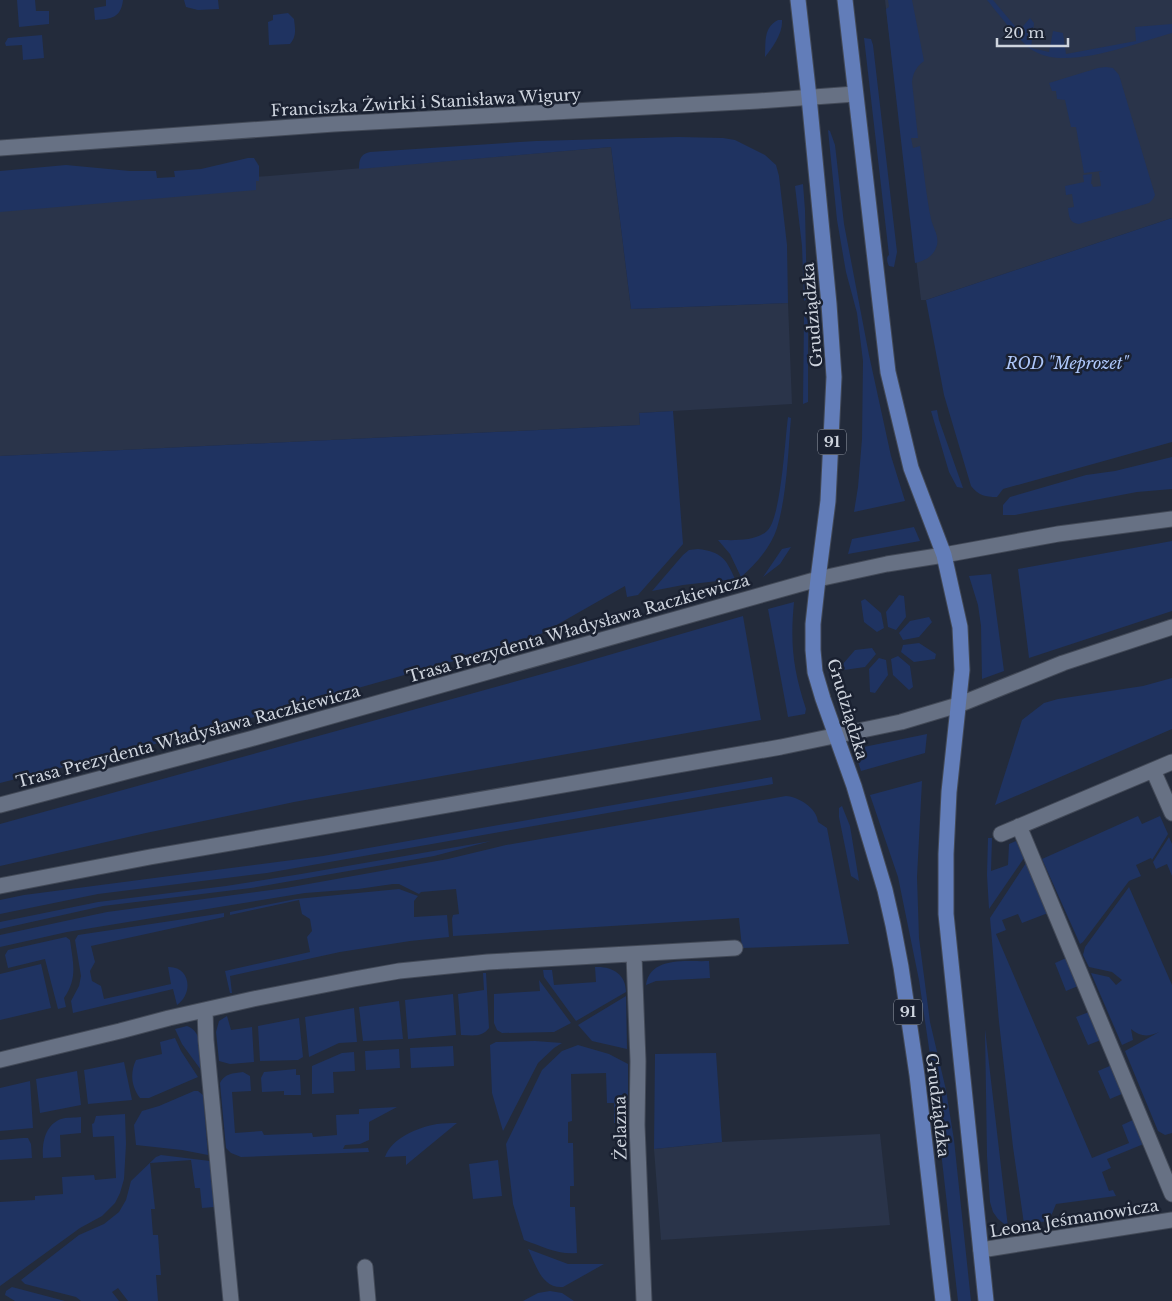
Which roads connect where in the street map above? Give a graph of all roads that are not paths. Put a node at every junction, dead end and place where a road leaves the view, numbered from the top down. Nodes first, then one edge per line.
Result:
1 (798, 0) edge
2 (845, 0) edge
3 (855, 94) junction
4 (809, 97) junction
5 (0, 148) edge
6 (1172, 518) edge
7 (944, 556) junction
8 (818, 579) junction
9 (1172, 627) edge
10 (958, 704) junction
11 (835, 736) junction
12 (1172, 762) edge
13 (1153, 770) junction
14 (0, 805) edge
15 (1172, 813) edge
16 (1019, 826) junction
17 (1001, 834) dead end
18 (0, 886) edge
19 (736, 948) dead end
20 (634, 955) junction
21 (205, 1010) junction
22 (0, 1060) edge
23 (1172, 1194) edge
24 (1172, 1220) edge
25 (981, 1250) junction
26 (365, 1267) dead end
27 (231, 1301) edge
28 (368, 1301) edge
29 (644, 1301) edge
30 (943, 1301) edge
31 (986, 1301) edge

1 - 4 main road, Grudziądzka / 91
2 - 3 main road, Grudziądzka
3 - 4 street, Franciszka Żwirki i Stanisława Wigury
3 - 7 main road, Grudziądzka
4 - 5 street, Franciszka Żwirki i Stanisława Wigury
4 - 8 main road, Grudziądzka / 91
6 - 7 street, Trasa Prezydenta Władysława Raczkiewicza
7 - 8 street, Trasa Prezydenta Władysława Raczkiewicza
7 - 10 main road, Grudziądzka
8 - 11 main road, Grudziądzka / 91
8 - 14 street, Trasa Prezydenta Władysława Raczkiewicza
9 - 10 street
10 - 11 street
10 - 25 main road, Grudziądzka
11 - 18 street
11 - 30 main road, Grudziądzka / 91
12 - 13 street
13 - 15 street
13 - 16 street
16 - 17 street
16 - 23 street
19 - 20 street
20 - 21 street
20 - 29 street, Żelazna
21 - 22 street
21 - 27 street
24 - 25 street, Leona Jeśmanowicza
25 - 31 main road, Grudziądzka
26 - 28 street

